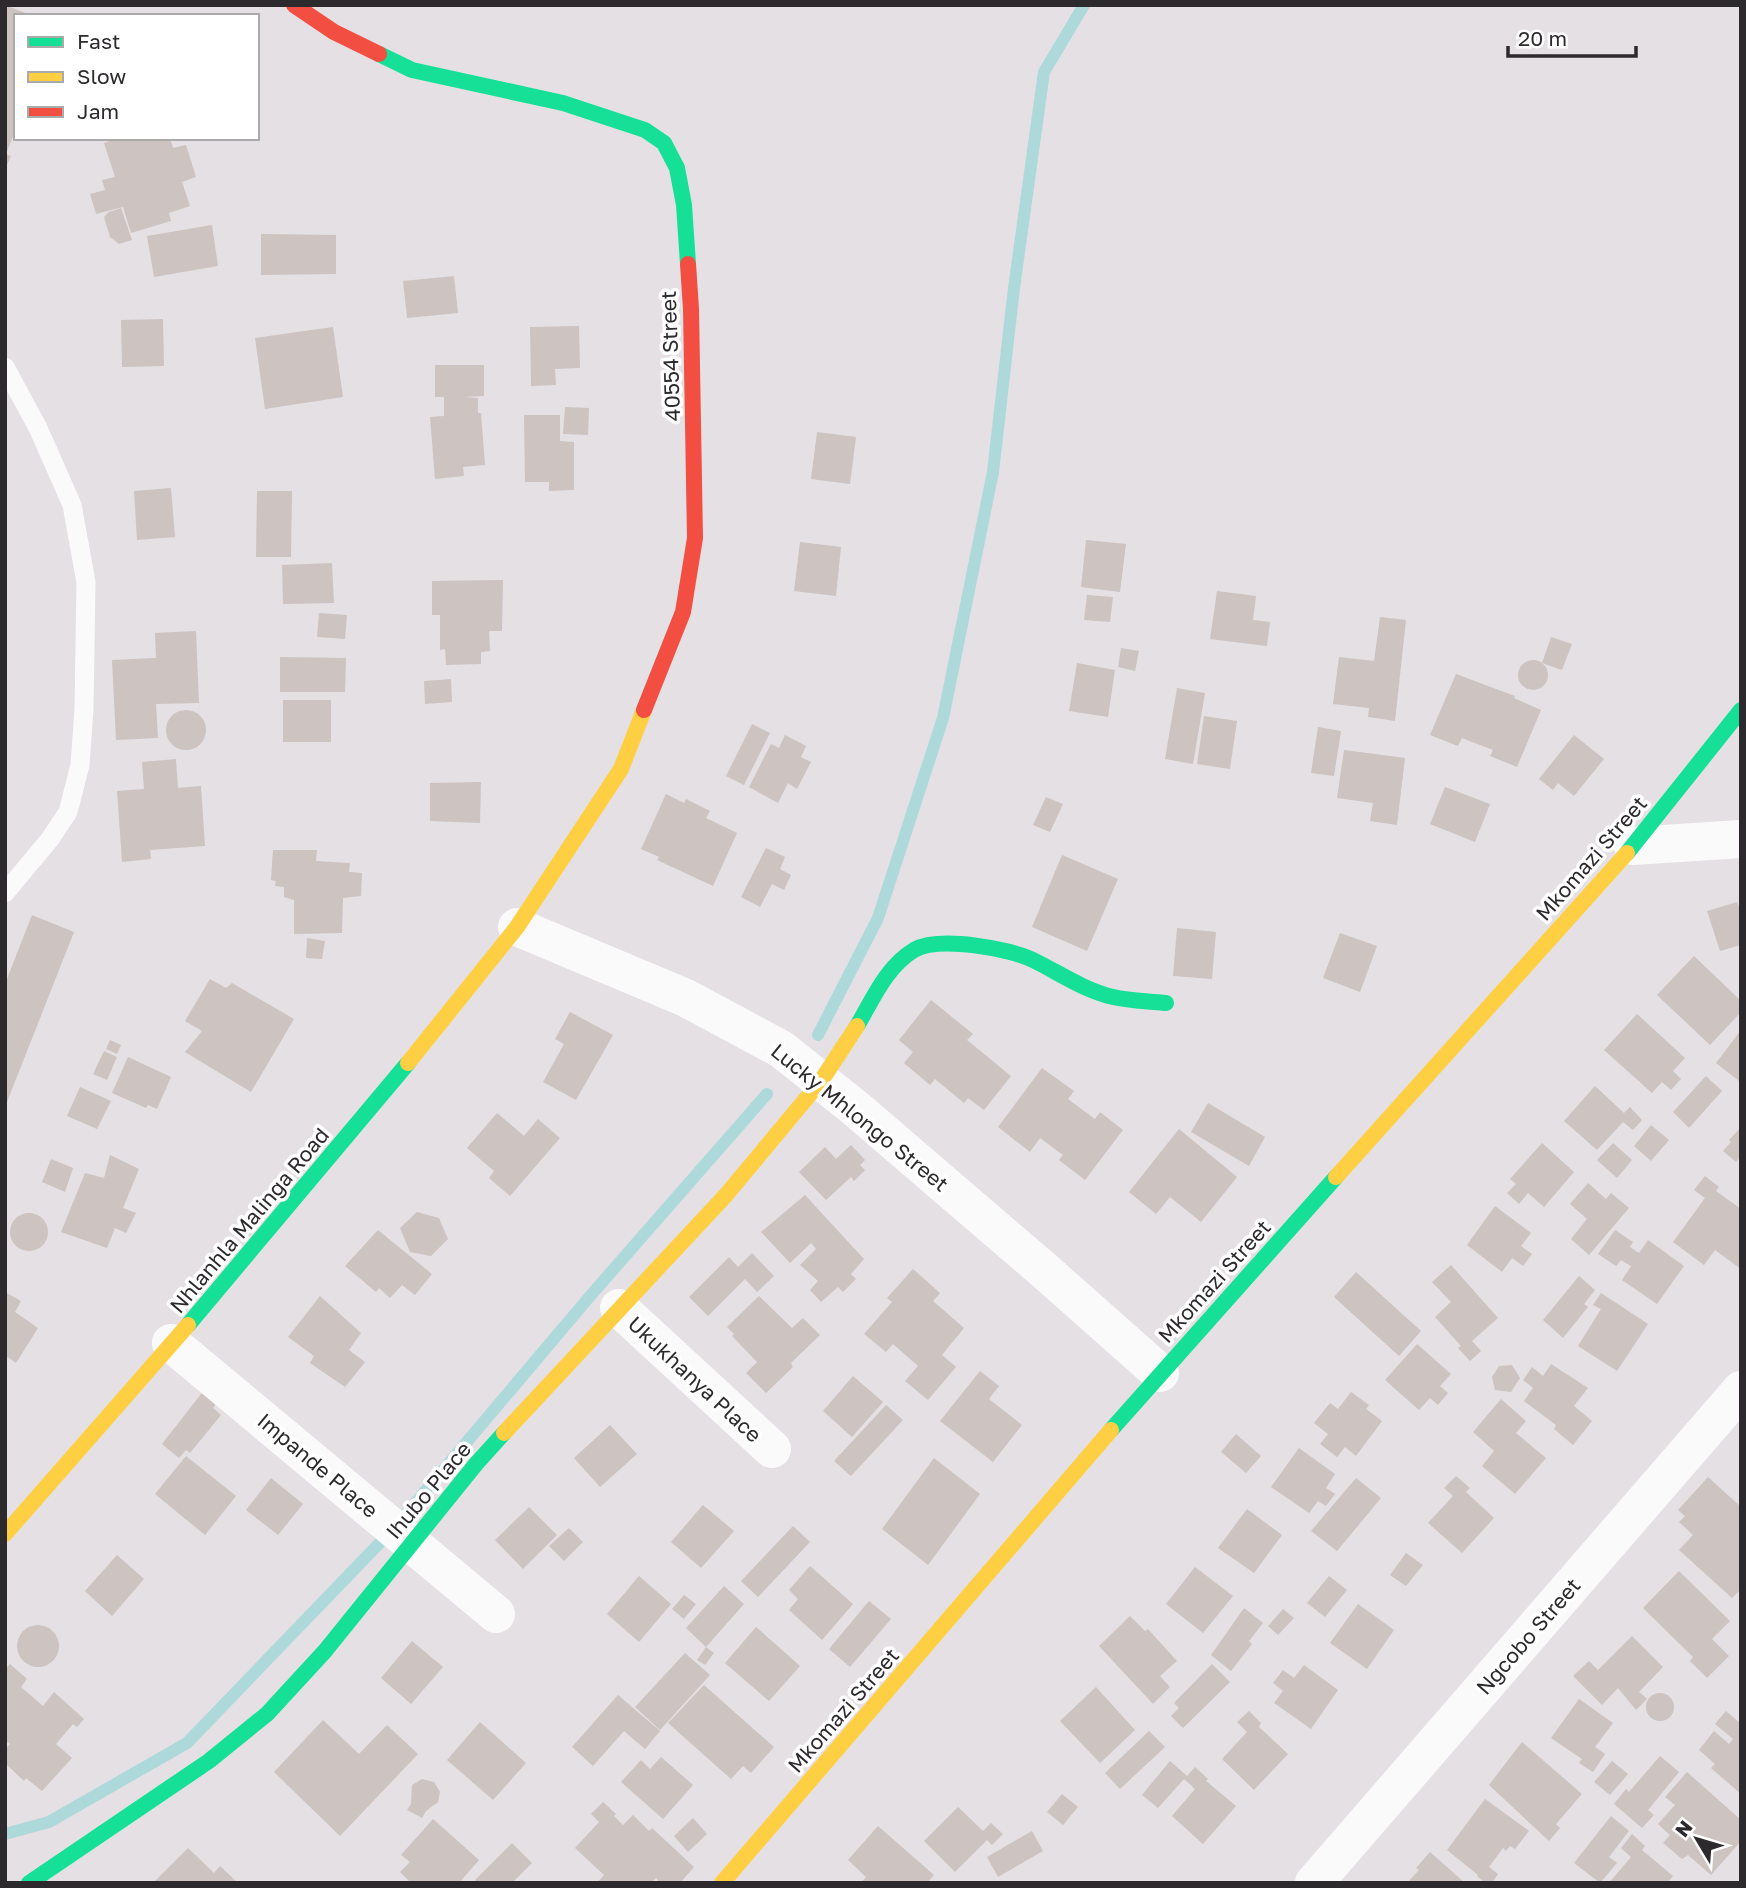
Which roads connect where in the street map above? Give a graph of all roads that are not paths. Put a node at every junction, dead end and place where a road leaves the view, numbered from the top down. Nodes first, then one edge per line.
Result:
1 (294, 5) edge
2 (5, 367) edge
3 (1741, 710) edge
4 (1741, 839) edge
5 (1633, 846) junction
6 (5, 893) edge
7 (517, 927) junction
8 (1166, 1003) dead end
9 (821, 1081) junction
10 (619, 1308) junction
11 (171, 1343) junction
12 (1160, 1373) junction
13 (1741, 1390) edge
14 (772, 1449) dead end
15 (5, 1534) edge
16 (411, 1542) junction
17 (496, 1614) dead end
18 (30, 1883) edge
19 (722, 1883) edge
20 (1314, 1883) edge

1 - 7 street, 40554 Street
2 - 6 lane
3 - 5 street, Mkomazi Street
4 - 5 street
5 - 12 street, Mkomazi Street
7 - 9 street, Lucky Mhlongo Street
7 - 11 street, Nhlanhla Malinga Road
8 - 9 street, Ihubo Place
9 - 10 street, Ihubo Place
9 - 12 street, Lucky Mhlongo Street
10 - 14 street, Ukukhanya Place
10 - 16 street, Ihubo Place
11 - 15 street, Nhlanhla Malinga Road
11 - 16 street, Impande Place
12 - 19 street, Mkomazi Street
13 - 20 street, Ngcobo Street
16 - 17 street, Impande Place
16 - 18 street, Ihubo Place

